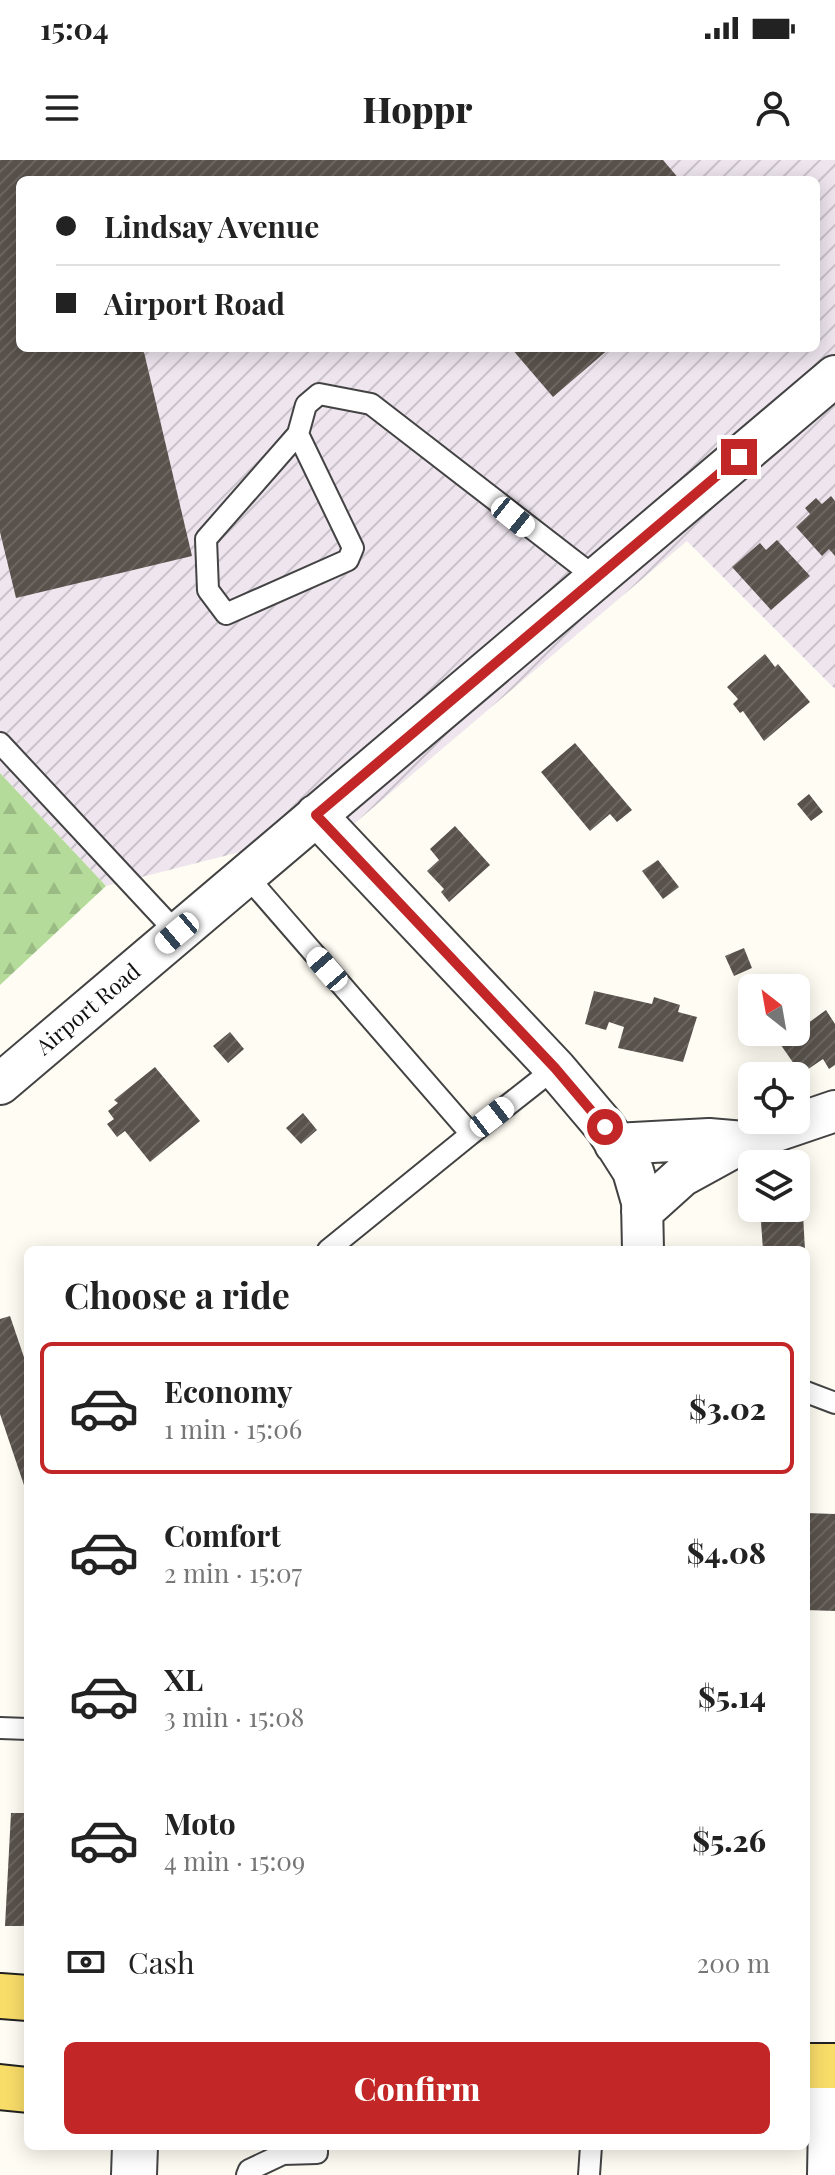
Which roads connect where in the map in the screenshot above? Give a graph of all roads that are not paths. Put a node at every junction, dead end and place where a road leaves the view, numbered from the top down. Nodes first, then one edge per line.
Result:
1 (835, 376) edge
2 (298, 434) junction
3 (596, 578) junction
4 (0, 743) edge
5 (316, 815) junction
6 (245, 874) junction
7 (177, 933) junction
8 (555, 1068) junction
9 (0, 1084) edge
10 (835, 1111) edge
11 (471, 1134) junction
12 (744, 1142) junction
13 (615, 1144) junction
14 (643, 1231) edge
15 (333, 1246) edge
16 (810, 1394) edge
17 (835, 1403) edge
18 (0, 1728) edge
19 (24, 1729) edge
20 (0, 1996) edge
21 (24, 1998) edge
22 (824, 2066) edge
23 (0, 2087) edge
24 (24, 2090) edge
25 (135, 2150) edge
26 (317, 2150) edge
27 (591, 2150) edge
28 (134, 2175) edge
29 (247, 2175) edge
30 (589, 2175) edge
31 (828, 2175) edge

1 - 3 street, Airport Road
2 - 2 lane
2 - 3 lane
3 - 5 street, Airport Road
4 - 7 lane
5 - 6 street, Airport Road
5 - 8 street
6 - 7 street, Airport Road
6 - 11 lane
7 - 9 street, Airport Road
8 - 11 lane
8 - 13 street
10 - 12 street
11 - 15 lane
12 - 13 street
12 - 14 street
13 - 14 street
16 - 17 lane
18 - 19 lane
20 - 21 main road
22 - 31 street
23 - 24 main road
25 - 28 street
26 - 29 lane
27 - 30 lane

